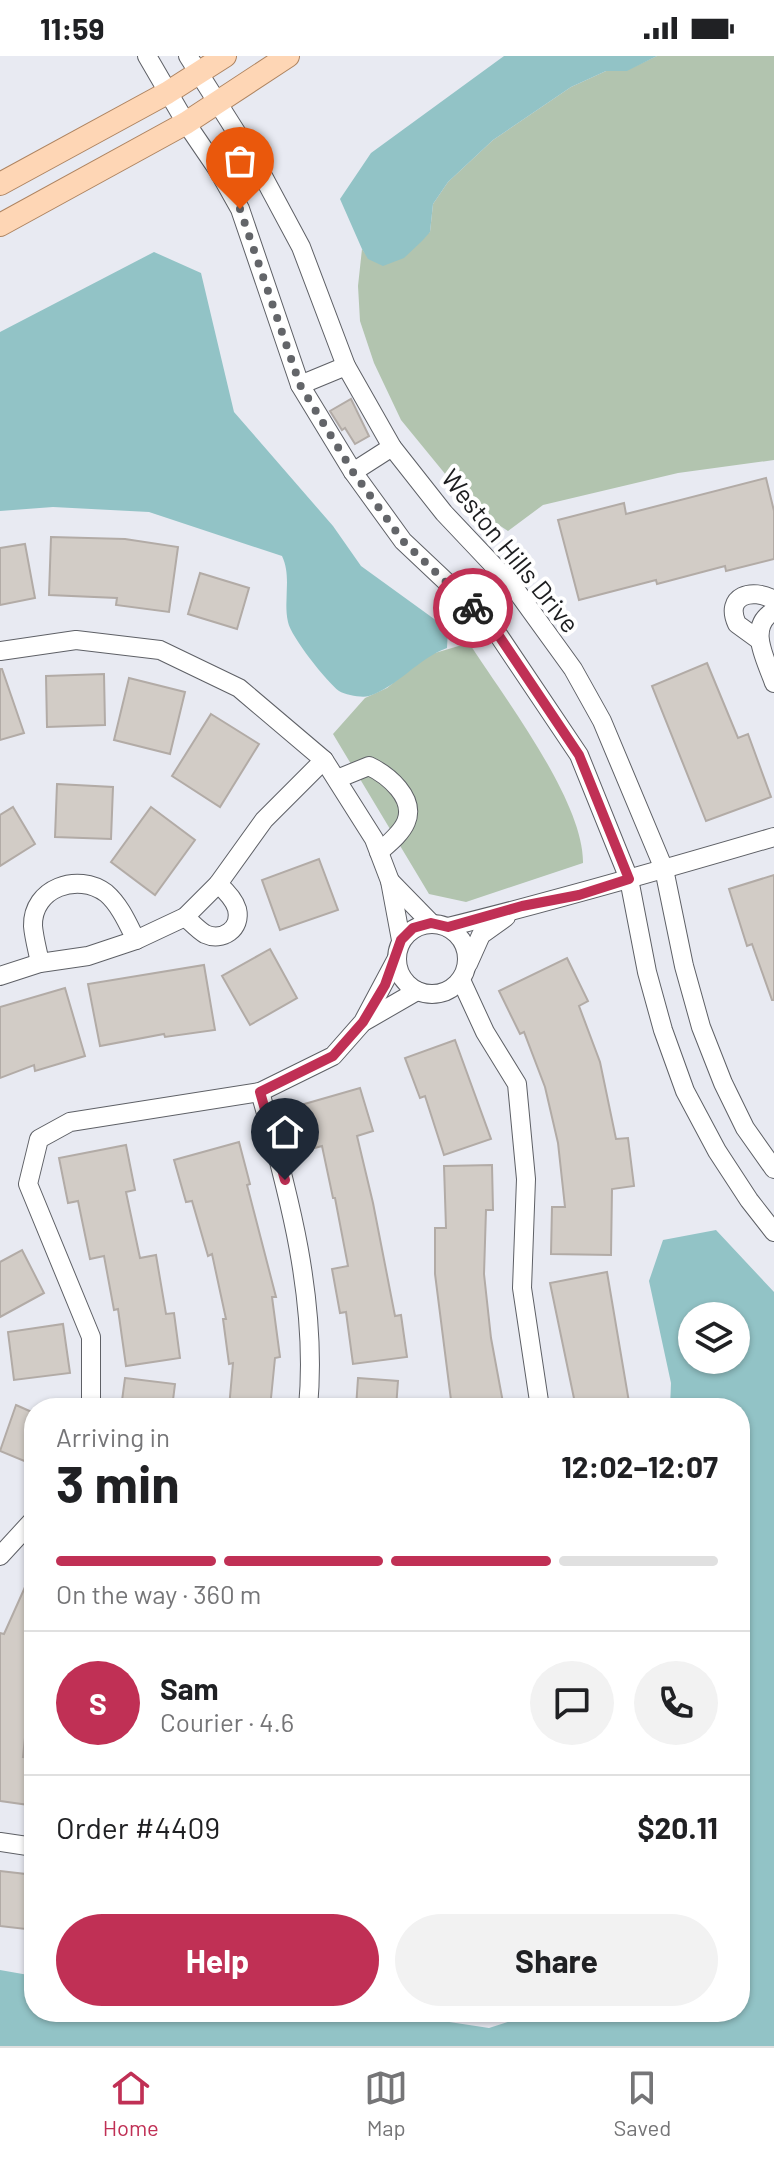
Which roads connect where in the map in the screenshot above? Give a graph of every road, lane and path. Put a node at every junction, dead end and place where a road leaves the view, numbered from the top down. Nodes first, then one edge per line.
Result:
1 (147, 56) edge
2 (225, 56) edge
3 (288, 56) edge
4 (194, 64) edge
5 (167, 93) junction
6 (219, 103) junction
7 (186, 123) junction
8 (0, 184) edge
9 (0, 225) edge
10 (346, 366) junction
11 (300, 385) junction
12 (392, 447) junction
13 (353, 472) junction
14 (774, 600) edge
15 (774, 611) edge
16 (759, 640) junction
17 (0, 651) edge
18 (774, 683) edge
19 (324, 760) junction
20 (337, 779) junction
21 (774, 837) edge
22 (379, 852) junction
23 (664, 869) junction
24 (629, 879) junction
25 (390, 881) junction
26 (218, 884) junction
27 (522, 906) junction
28 (185, 917) junction
29 (439, 925) junction
30 (136, 940) junction
31 (401, 940) junction
32 (396, 960) junction
33 (40, 963) junction
34 (463, 974) junction
35 (0, 976) edge
36 (417, 991) junction
37 (441, 993) junction
38 (363, 1022) junction
39 (485, 1032) junction
40 (260, 1092) junction
41 (774, 1169) edge
42 (774, 1232) edge
43 (91, 1398) edge
44 (309, 1398) edge
45 (538, 1398) edge
46 (24, 1530) edge
47 (0, 1556) edge
48 (0, 1842) edge
49 (24, 1846) edge

1 - 5 street
2 - 4 main road
3 - 6 main road
4 - 5 main road
4 - 6 street, Weston Hills Drive
5 - 7 street
5 - 8 main road
6 - 7 main road
6 - 10 street, Weston Hills Drive
7 - 9 main road
7 - 11 street
10 - 11 street
10 - 12 street, Weston Hills Drive
11 - 13 street
12 - 13 street
12 - 23 street, Weston Hills Drive
13 - 24 street
14 - 16 street
15 - 16 street
16 - 18 street
17 - 19 street
19 - 20 street
19 - 26 street
20 - 22 street
20 - 22 street
21 - 23 street
22 - 25 street
23 - 24 street
23 - 41 street, Weston Hills Drive
24 - 27 street
24 - 42 street
25 - 29 street
25 - 31 street
26 - 28 street
26 - 28 street
27 - 29 street
27 - 34 street
28 - 30 street
29 - 31 street
29 - 34 street
30 - 33 street
30 - 33 street
31 - 32 street
32 - 36 street
32 - 38 street
33 - 35 street
34 - 37 street
34 - 39 street
36 - 37 street
36 - 38 street
37 - 39 street
38 - 40 street
39 - 45 street
40 - 43 street
40 - 44 street
46 - 47 street
48 - 49 street

